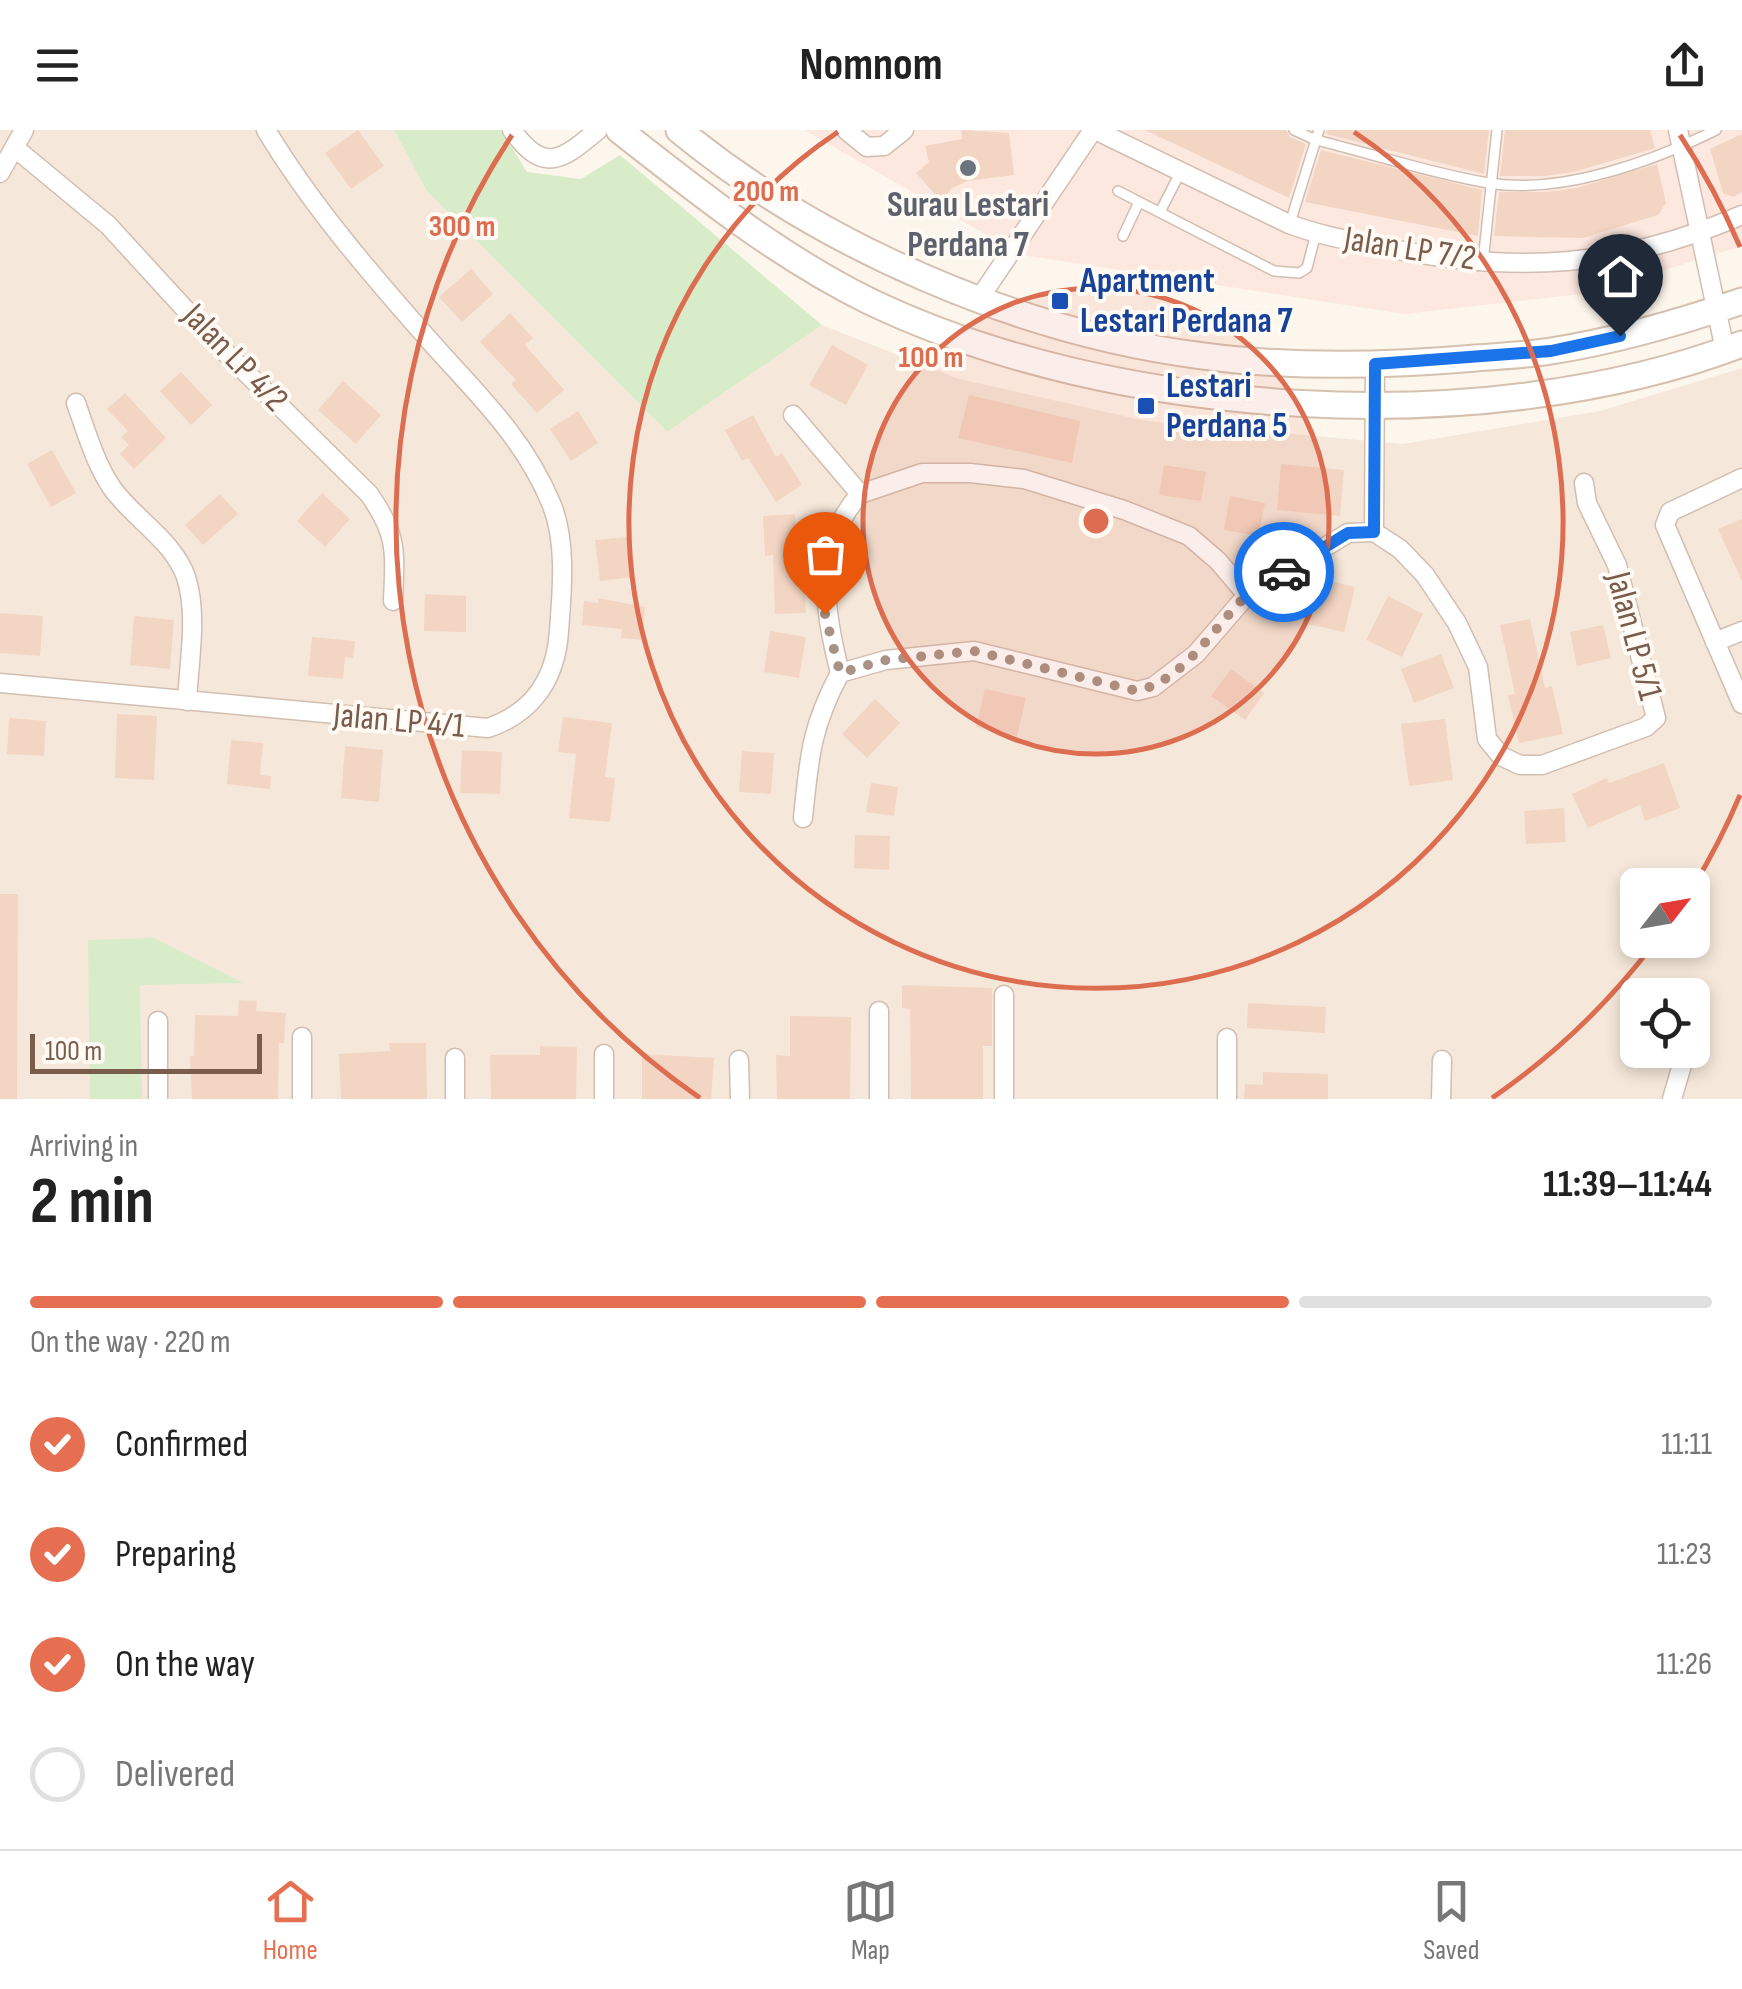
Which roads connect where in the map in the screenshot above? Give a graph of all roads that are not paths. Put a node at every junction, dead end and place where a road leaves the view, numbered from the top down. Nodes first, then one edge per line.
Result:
1 (24, 130) edge
2 (266, 130) edge
3 (512, 130) edge
4 (598, 130) edge
5 (619, 130) edge
6 (680, 130) edge
7 (846, 130) edge
8 (904, 130) edge
9 (1094, 130) edge
10 (1294, 130) edge
11 (1497, 130) edge
12 (1716, 130) edge
13 (1318, 135) edge
14 (1680, 138) edge
15 (15, 148) junction
16 (0, 172) edge
17 (1180, 173) junction
18 (1491, 184) junction
19 (1118, 191) dead end
20 (1139, 202) junction
21 (1160, 212) junction
22 (1742, 216) edge
23 (1289, 224) junction
24 (1698, 233) junction
25 (1316, 234) junction
26 (1123, 236) dead end
27 (1483, 262) junction
28 (979, 300) junction
29 (1742, 301) edge
30 (1716, 310) junction
31 (1734, 347) edge
32 (1375, 364) junction
33 (76, 403) dead end
34 (1373, 407) junction
35 (793, 415) dead end
36 (1742, 478) edge
37 (1584, 483) dead end
38 (860, 494) junction
39 (1374, 532) junction
40 (1246, 595) junction
41 (393, 601) dead end
42 (1742, 631) edge
43 (1715, 642) junction
44 (840, 673) junction
45 (0, 683) edge
46 (187, 700) junction
47 (1742, 704) edge
48 (803, 818) dead end
49 (1004, 995) dead end
50 (879, 1012) dead end
51 (158, 1021) dead end
52 (302, 1037) dead end
53 (1227, 1038) dead end
54 (604, 1054) dead end
55 (455, 1058) dead end
56 (739, 1060) dead end
57 (1442, 1060) dead end
58 (1681, 1068) edge
59 (158, 1099) edge
60 (302, 1099) edge
61 (455, 1099) edge
62 (604, 1099) edge
63 (740, 1099) edge
64 (879, 1099) edge
65 (1004, 1099) edge
66 (1227, 1099) edge
67 (1441, 1099) edge
68 (1672, 1099) edge

1 - 15 street
2 - 46 street, Jalan LP 4/1
3 - 4 street
5 - 34 main road
6 - 28 main road
7 - 8 street
9 - 17 street, Jalan LP 7/2
9 - 28 street
10 - 13 lane
11 - 18 lane
12 - 14 lane
13 - 18 lane
13 - 23 lane
14 - 18 lane
14 - 24 street
15 - 16 street
15 - 41 street, Jalan LP 4/2
17 - 21 lane
17 - 23 street, Jalan LP 7/2
18 - 27 lane
19 - 20 lane
20 - 21 lane
20 - 26 lane
21 - 25 lane
22 - 24 street, Jalan LP 7/2
23 - 25 street, Jalan LP 7/2
24 - 27 street, Jalan LP 7/2
24 - 30 street
25 - 27 street, Jalan LP 7/2
28 - 32 main road
29 - 30 main road
30 - 31 street
30 - 32 main road
31 - 34 main road
32 - 34 street
33 - 46 street
34 - 39 street
35 - 38 street
36 - 43 street
37 - 39 street, Jalan LP 5/1
38 - 40 street
38 - 44 street
39 - 40 street
40 - 44 street
42 - 43 street
43 - 47 street
44 - 48 street
45 - 46 street, Jalan LP 4/1
49 - 65 street
50 - 64 street
51 - 59 street
52 - 60 street
53 - 66 street
54 - 62 street
55 - 61 street
56 - 63 street
57 - 67 street
58 - 68 street

